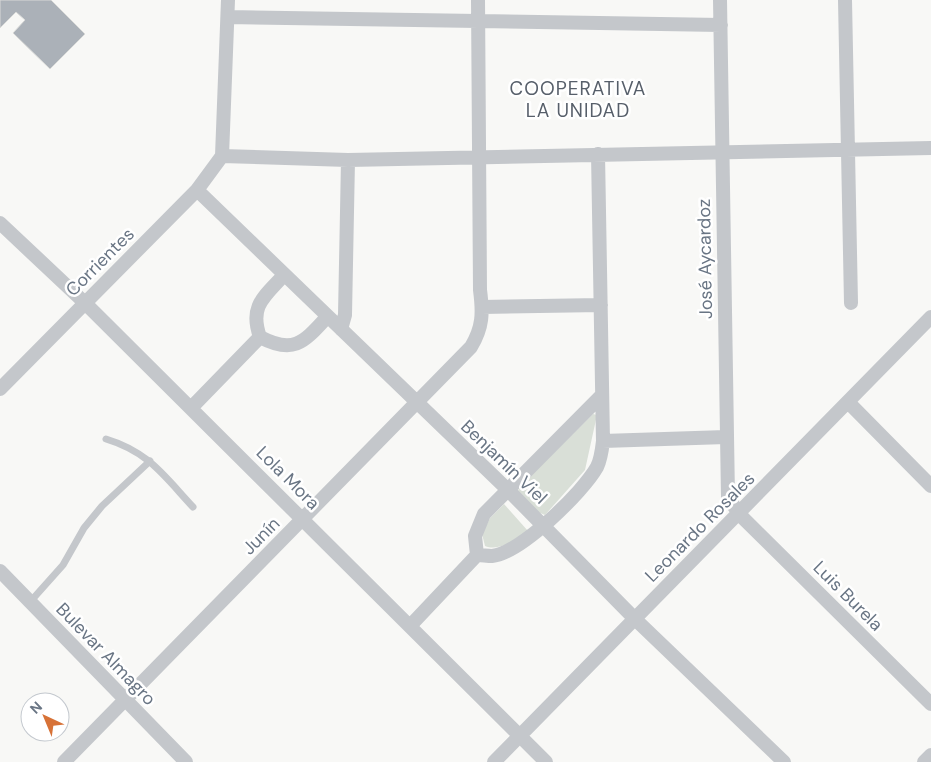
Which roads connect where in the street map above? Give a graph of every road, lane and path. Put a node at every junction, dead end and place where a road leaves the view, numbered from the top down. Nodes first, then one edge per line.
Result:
1 (228, 0) edge
2 (478, 0) edge
3 (720, 0) edge
4 (845, 0) edge
5 (228, 17) junction
6 (478, 21) junction
7 (721, 26) junction
8 (931, 148) edge
9 (848, 149) junction
10 (723, 152) junction
11 (598, 154) junction
12 (222, 156) junction
13 (479, 157) junction
14 (348, 160) junction
15 (197, 190) junction
16 (0, 223) edge
17 (284, 275) junction
18 (85, 303) junction
19 (851, 303) dead end
20 (601, 305) junction
21 (482, 307) junction
22 (327, 317) junction
23 (931, 317) edge
24 (341, 329) junction
25 (260, 338) junction
26 (0, 390) edge
27 (602, 395) junction
28 (416, 403) junction
29 (848, 403) junction
30 (191, 408) junction
31 (726, 437) junction
32 (106, 439) dead end
33 (603, 441) junction
34 (150, 461) junction
35 (931, 486) edge
36 (508, 490) junction
37 (193, 507) dead end
38 (739, 514) junction
39 (303, 519) junction
40 (542, 526) junction
41 (477, 555) junction
42 (0, 571) edge
43 (30, 602) junction
44 (635, 619) junction
45 (410, 626) junction
46 (125, 700) junction
47 (931, 704) edge
48 (519, 736) junction
49 (931, 755) edge
50 (64, 762) edge
51 (186, 762) edge
52 (494, 762) edge
53 (546, 762) edge
54 (784, 762) edge
55 (924, 762) edge

1 - 5 street
2 - 6 street
3 - 7 street, José Aycardoz
4 - 9 street
5 - 6 street
5 - 12 street
6 - 7 street
6 - 13 street
7 - 10 street, José Aycardoz
8 - 9 street
9 - 10 street
9 - 19 street
10 - 11 street
10 - 31 street, José Aycardoz
11 - 13 street
11 - 20 street
12 - 14 street
12 - 15 street, Corrientes
13 - 14 street
13 - 21 street
14 - 24 street
15 - 17 street, Benjamín Viel
15 - 18 street, Corrientes
16 - 18 street, Lola Mora
17 - 22 street, Benjamín Viel
17 - 25 street
18 - 26 street, Corrientes
18 - 30 street, Lola Mora
20 - 21 street
20 - 27 street
21 - 28 street, Junín
22 - 24 street, Benjamín Viel
22 - 25 street
23 - 29 street, Leonardo Rosales
24 - 28 street, Benjamín Viel
25 - 30 street
27 - 33 street
27 - 36 street
28 - 36 street, Benjamín Viel
28 - 39 street, Junín
29 - 35 street
29 - 38 street, Leonardo Rosales
30 - 39 street, Lola Mora
31 - 33 street
31 - 38 street, José Aycardoz
32 - 34 lane
33 - 40 street
34 - 37 lane
34 - 43 lane
36 - 40 street, Benjamín Viel
36 - 41 street
38 - 44 street, Leonardo Rosales
38 - 47 street, Luis Burela
39 - 45 street, Lola Mora
39 - 46 street, Junín
40 - 41 street
40 - 44 street, Benjamín Viel
41 - 45 street
42 - 43 street, Bulevar Almagro
43 - 46 street, Bulevar Almagro
44 - 48 street, Leonardo Rosales
44 - 54 street, Benjamín Viel
45 - 48 street, Lola Mora
46 - 50 street, Junín
46 - 51 street, Bulevar Almagro
48 - 52 street, Leonardo Rosales
48 - 53 street, Lola Mora
49 - 55 street

